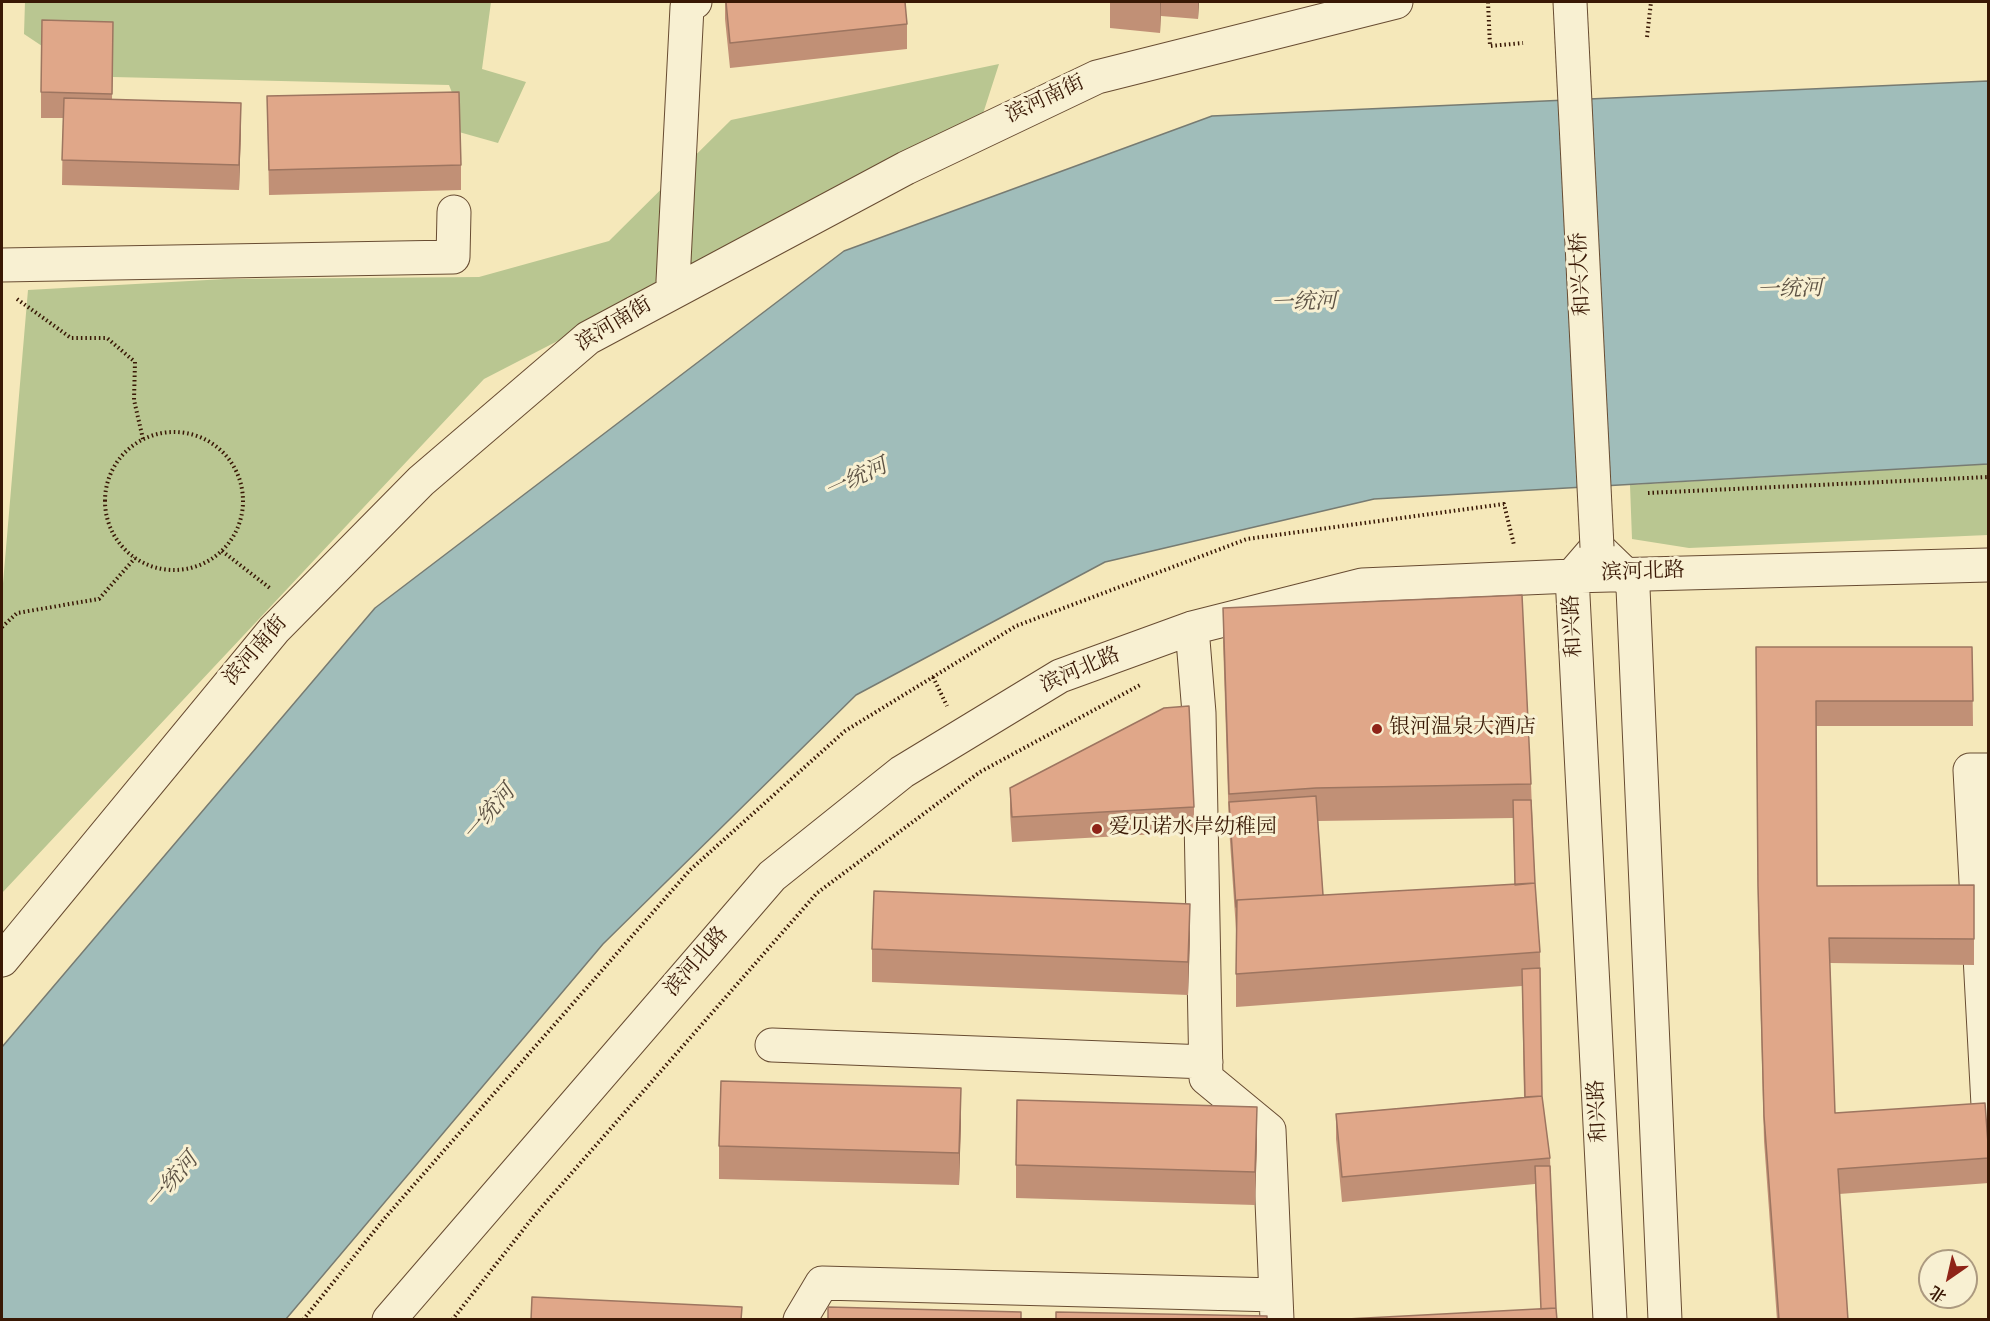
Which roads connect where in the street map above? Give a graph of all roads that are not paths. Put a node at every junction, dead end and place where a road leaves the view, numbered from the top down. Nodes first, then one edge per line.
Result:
1 (695, 2) edge
2 (1396, 2) edge
3 (1570, 2) edge
4 (454, 212) dead end
5 (6, 280) edge
6 (673, 281) dead end
7 (1597, 547) junction
8 (1989, 565) edge
9 (1626, 575) junction
10 (1572, 576) junction
11 (1192, 628) junction
12 (1989, 770) edge
13 (2, 960) edge
14 (772, 1045) dead end
15 (1206, 1062) junction
16 (1989, 1105) edge
17 (1277, 1307) edge
18 (389, 1320) edge
19 (800, 1320) edge
20 (1610, 1320) edge
21 (1665, 1320) edge

1 - 6 street
2 - 13 street, 滨河南街
3 - 7 street, 和兴大桥, bridge
4 - 5 street
7 - 9 street
7 - 10 street, 和兴路
8 - 9 street, 滨河北路
9 - 10 street, 滨河北路
9 - 21 street
10 - 11 street, 滨河北路
10 - 20 street, 和兴路
11 - 15 street
11 - 18 street, 滨河北路
12 - 16 street
14 - 15 street
15 - 17 street
17 - 19 street

